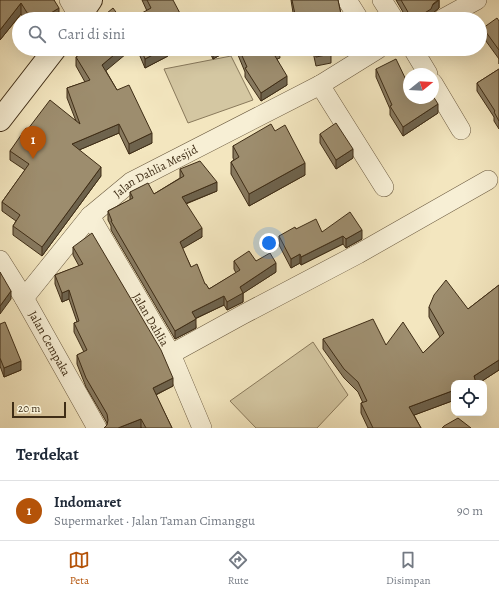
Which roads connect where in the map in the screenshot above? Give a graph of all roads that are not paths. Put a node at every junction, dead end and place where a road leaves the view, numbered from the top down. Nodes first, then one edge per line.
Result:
1 (347, 0) edge
2 (382, 0) edge
3 (477, 0) edge
4 (355, 12) edge
5 (390, 12) edge
6 (455, 12) edge
7 (50, 56) edge
8 (367, 56) edge
9 (417, 56) edge
10 (424, 68) edge
11 (320, 85) junction
12 (439, 93) edge
13 (0, 120) edge
14 (461, 130) dead end
15 (488, 180) dead end
16 (384, 187) dead end
17 (90, 216) junction
18 (0, 260) edge
19 (24, 298) junction
20 (171, 354) junction
21 (97, 428) edge
22 (202, 428) edge

1 - 4 street
2 - 5 street
3 - 6 street
7 - 13 street
8 - 11 street, Jalan Dahlia Mesjid
9 - 10 street
11 - 16 street
11 - 17 street, Jalan Dahlia Mesjid
12 - 14 street
15 - 20 street
17 - 19 street, Jalan Dahlia Mesjid
17 - 20 street, Jalan Dahlia
18 - 19 street, Jalan Cempaka
19 - 21 street, Jalan Cempaka
20 - 22 street, Jalan Dahlia

